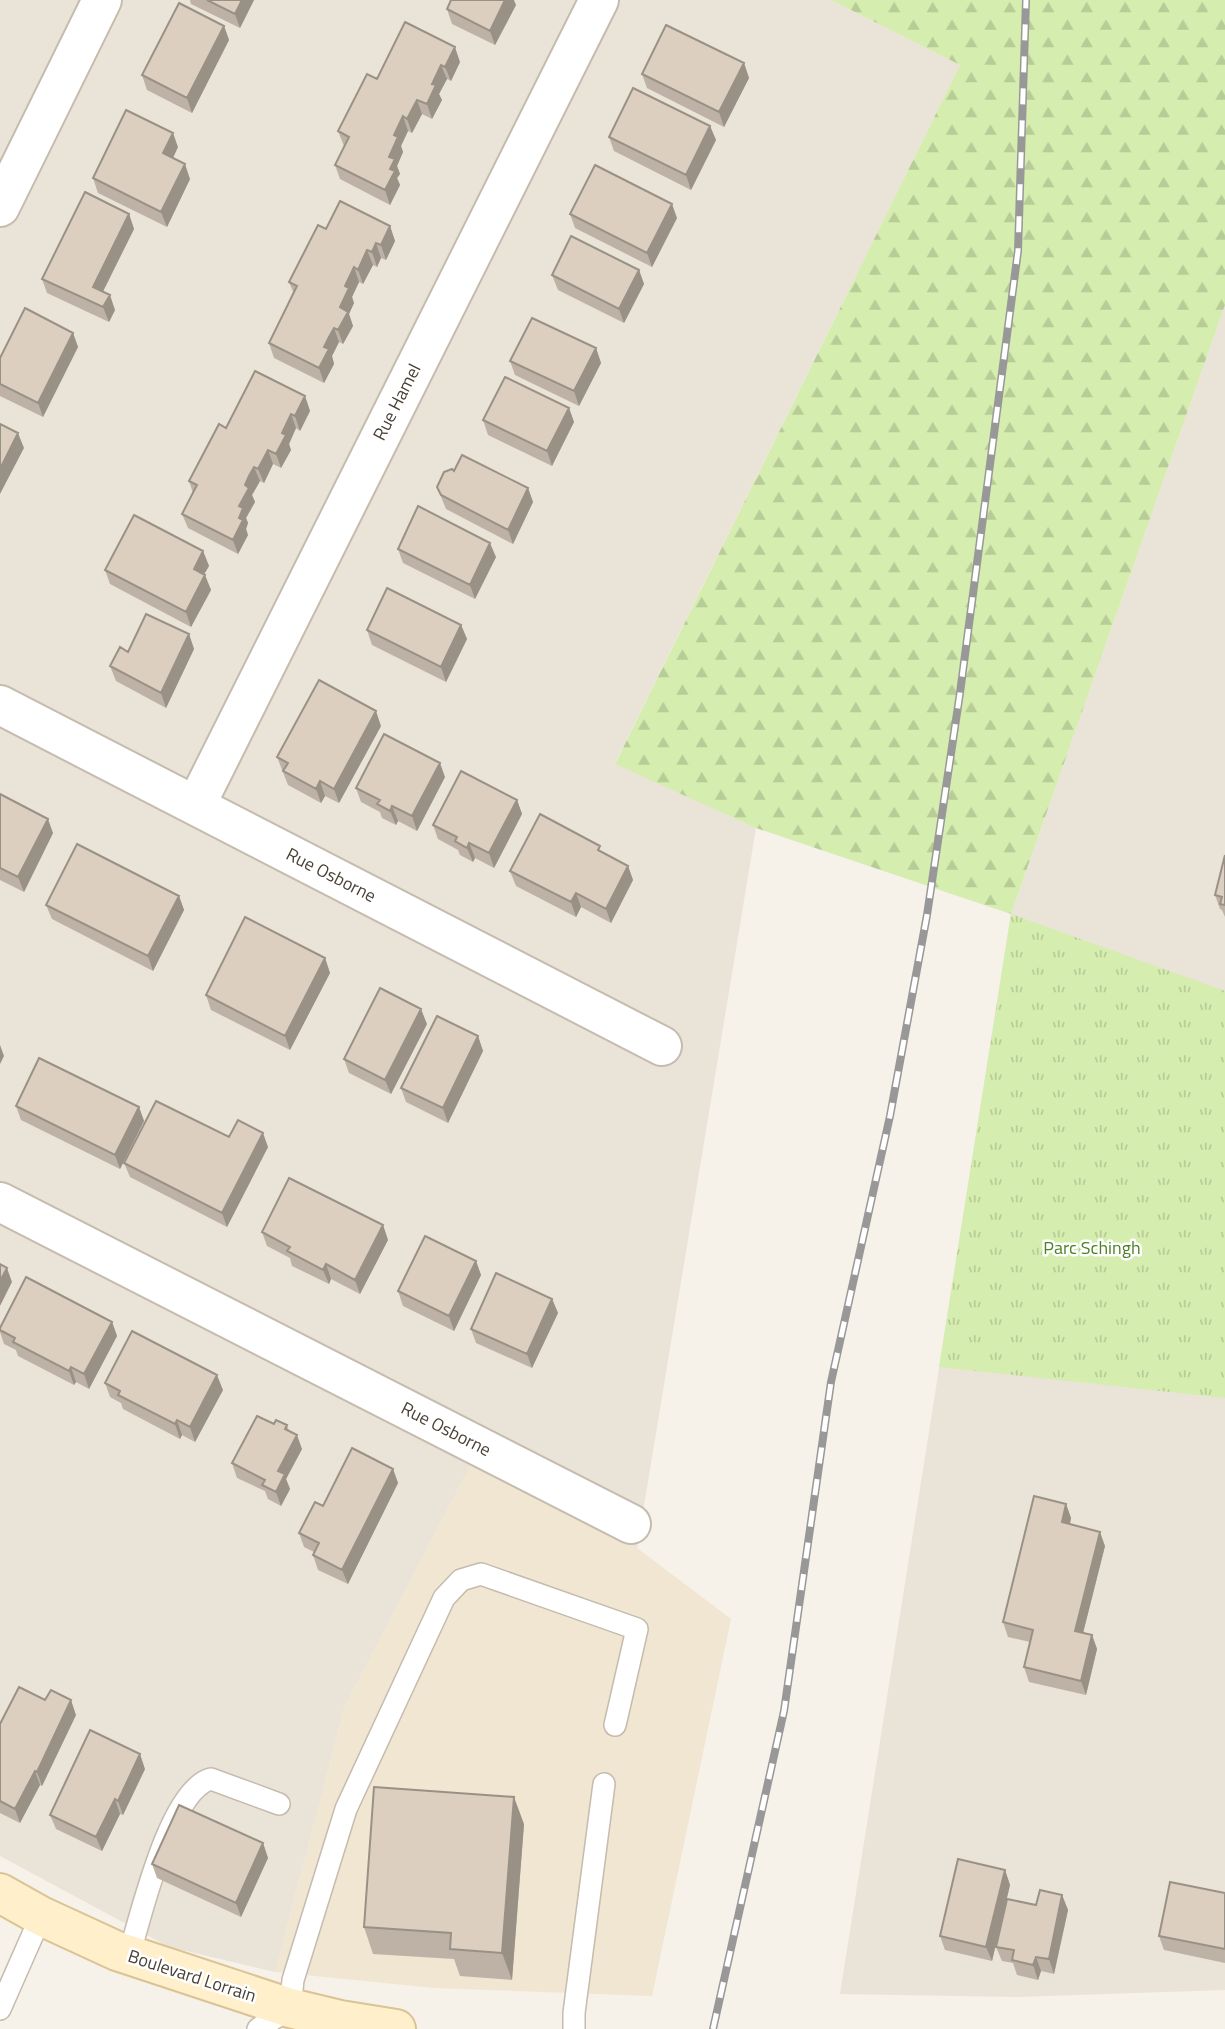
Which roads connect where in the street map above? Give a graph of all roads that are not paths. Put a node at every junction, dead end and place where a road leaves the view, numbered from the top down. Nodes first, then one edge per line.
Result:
1 (102, 0) edge
2 (599, 0) edge
3 (0, 207) edge
4 (0, 705) edge
5 (196, 805) junction
6 (662, 1046) dead end
7 (0, 1202) edge
8 (631, 1524) dead end
9 (615, 1725) dead end
10 (604, 1784) dead end
11 (279, 1804) dead end
12 (0, 1893) edge
13 (41, 1916) junction
14 (129, 1955) junction
15 (290, 2008) junction
16 (0, 2009) edge
17 (258, 2029) edge
18 (396, 2029) edge
19 (574, 2029) edge

1 - 3 street
2 - 5 street, Rue Hamel
4 - 5 street, Rue Osborne
5 - 6 street, Rue Osborne
7 - 8 street, Rue Osborne
9 - 15 lane
10 - 19 lane
11 - 14 lane
12 - 13 main road, Boulevard Lorrain
13 - 14 main road, Boulevard Lorrain
13 - 16 lane
14 - 15 main road, Boulevard Lorrain
15 - 17 lane
15 - 18 main road, Boulevard Lorrain

